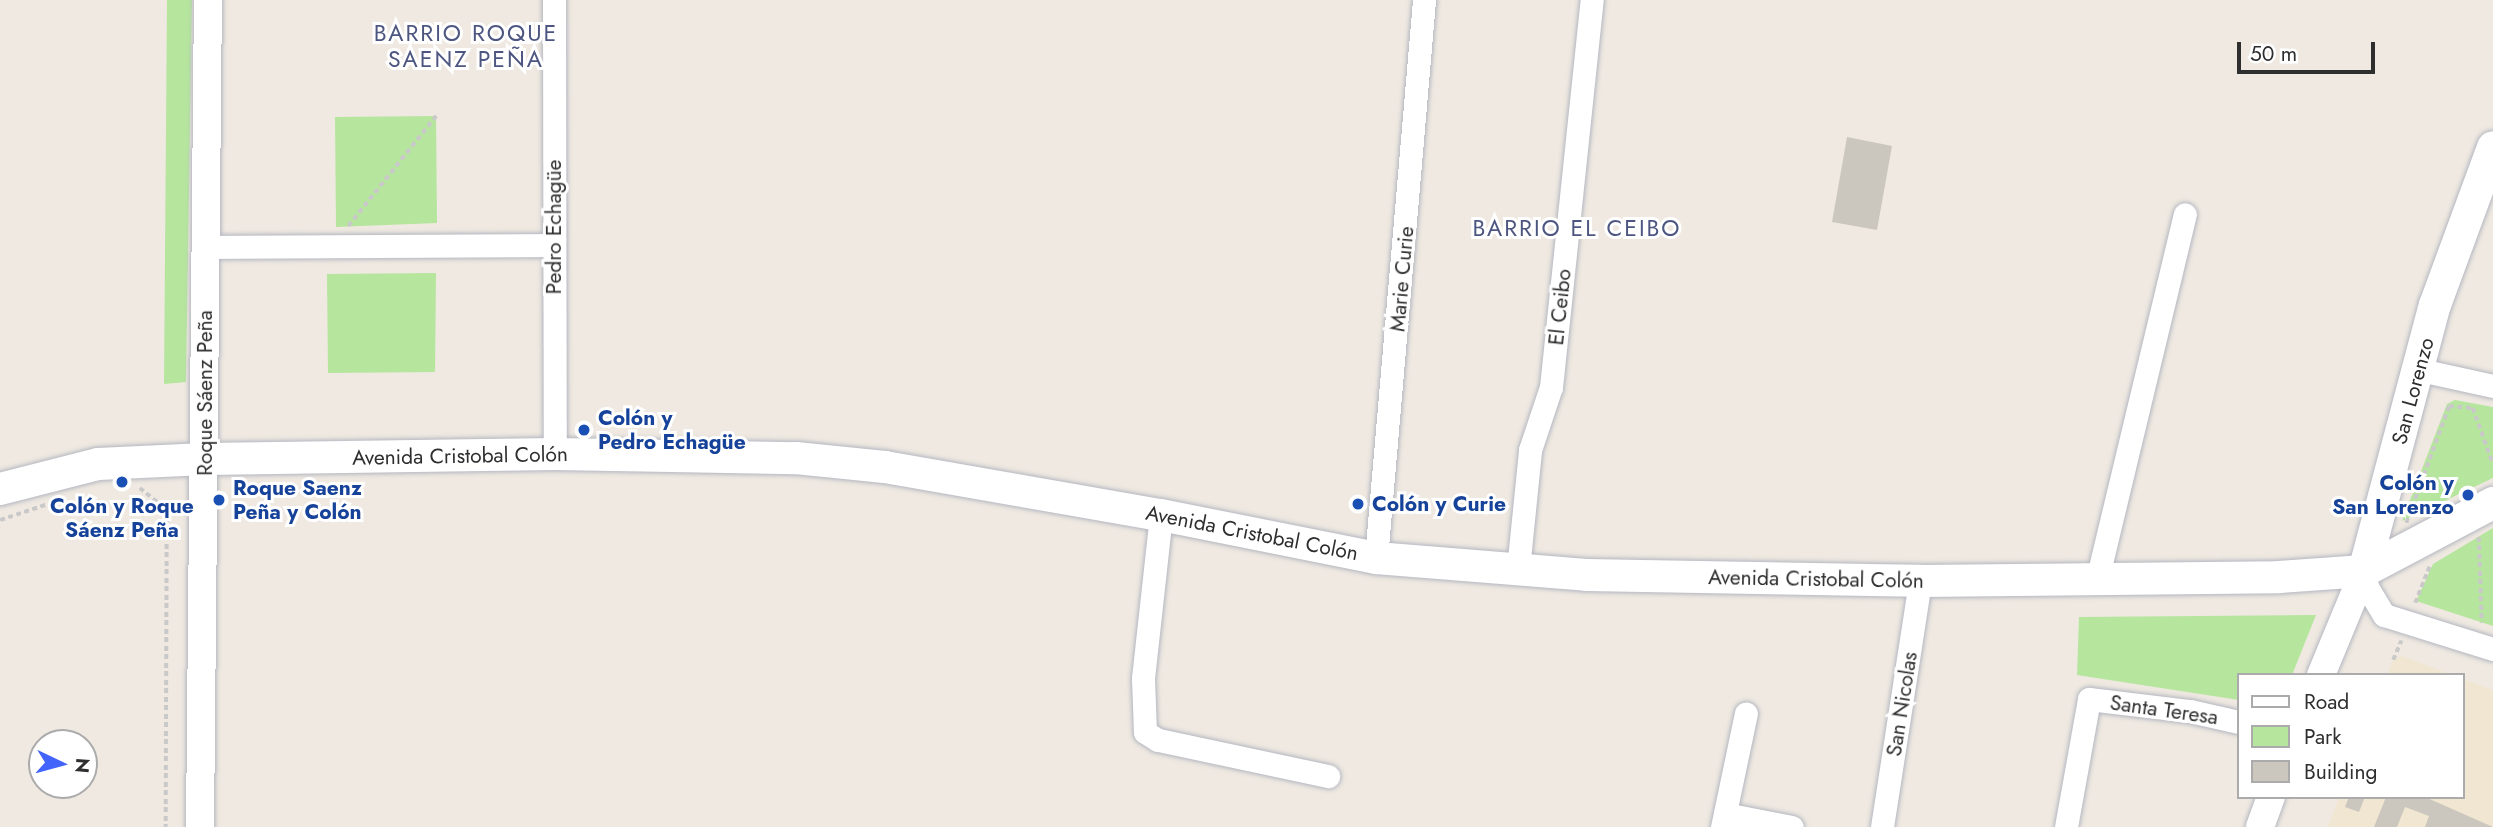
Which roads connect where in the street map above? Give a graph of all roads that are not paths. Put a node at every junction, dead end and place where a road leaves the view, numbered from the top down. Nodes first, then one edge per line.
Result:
1 (208, 0) edge
2 (554, 0) edge
3 (1424, 0) edge
4 (1592, 0) edge
5 (2493, 147) edge
6 (2185, 214) dead end
7 (554, 244) junction
8 (205, 247) junction
9 (2420, 370) junction
10 (2484, 384) edge
11 (555, 454) junction
12 (205, 459) junction
13 (0, 489) edge
14 (1161, 514) junction
15 (2488, 517) edge
16 (1376, 558) junction
17 (1518, 569) junction
18 (2364, 571) junction
19 (2097, 580) junction
20 (1920, 581) junction
21 (2493, 649) edge
22 (2322, 673) edge
23 (1746, 713) dead end
24 (2238, 722) edge
25 (1328, 776) dead end
26 (2270, 799) edge
27 (1723, 820) edge
28 (200, 827) edge
29 (1792, 827) edge
30 (1882, 827) edge
31 (2066, 827) edge
32 (2260, 827) edge

1 - 8 street, Roque Sáenz Peña
2 - 7 street, Pedro Echagüe
3 - 16 street, Marie Curie
4 - 17 street, El Ceibo
5 - 9 main road, San Lorenzo
6 - 19 street
7 - 8 street
7 - 11 street, Pedro Echagüe
8 - 12 street, Roque Sáenz Peña
9 - 10 street
9 - 18 main road, San Lorenzo
11 - 12 main road, Avenida Cristobal Colón
11 - 14 main road, Avenida Cristobal Colón
12 - 13 main road, Avenida Cristobal Colón
12 - 28 street, Roque Sáenz Peña
14 - 16 main road, Avenida Cristobal Colón
14 - 25 street
15 - 18 main road, Avenida Cristobal Colón
16 - 17 main road, Avenida Cristobal Colón
17 - 20 main road, Avenida Cristobal Colón
18 - 19 main road, Avenida Cristobal Colón
18 - 21 street
18 - 22 street, San Lorenzo
19 - 20 main road, Avenida Cristobal Colón
20 - 30 street, San Nicolas
23 - 27 street
24 - 31 street, Santa Teresa
26 - 32 street
27 - 29 street

